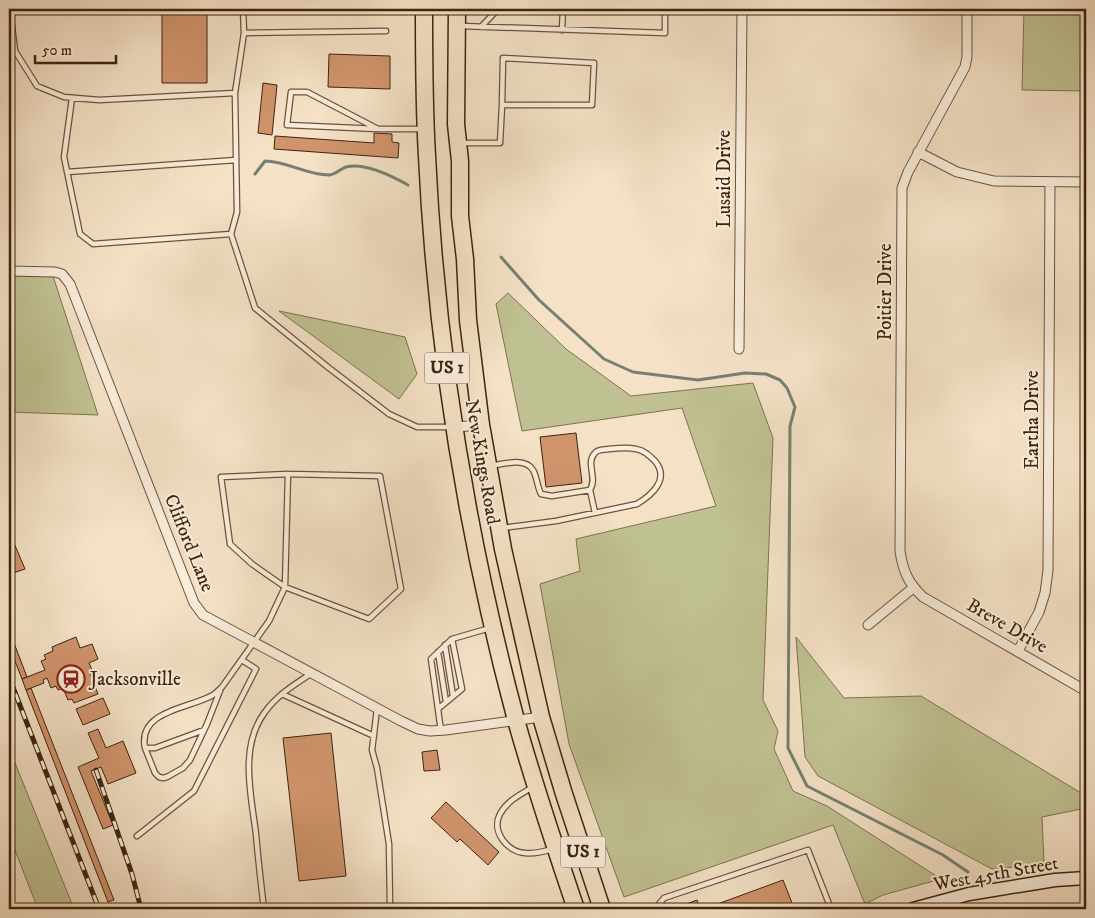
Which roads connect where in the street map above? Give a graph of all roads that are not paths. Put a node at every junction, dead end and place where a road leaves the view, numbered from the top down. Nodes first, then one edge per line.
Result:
1 (10, 9) edge
2 (243, 9) edge
3 (424, 9) edge
4 (457, 9) edge
5 (498, 9) edge
6 (562, 9) edge
7 (665, 9) edge
8 (742, 9) edge
9 (967, 9) edge
10 (457, 26) junction
11 (481, 27) junction
12 (562, 30) junction
13 (386, 31) dead end
14 (244, 33) junction
15 (235, 93) junction
16 (72, 98) junction
17 (502, 105) junction
18 (378, 129) junction
19 (426, 129) junction
20 (458, 143) junction
21 (918, 152) junction
22 (236, 160) junction
23 (67, 172) junction
24 (1050, 182) junction
25 (1086, 182) edge
26 (230, 234) junction
27 (9, 271) edge
28 (740, 350) dead end
29 (481, 425) junction
30 (455, 427) junction
31 (488, 466) junction
32 (288, 474) junction
33 (590, 490) junction
34 (595, 513) junction
35 (499, 529) junction
36 (285, 587) junction
37 (913, 588) junction
38 (868, 625) dead end
39 (494, 626) junction
40 (452, 639) junction
41 (254, 643) junction
42 (445, 645) junction
43 (1018, 651) junction
44 (438, 652) junction
45 (242, 660) junction
46 (312, 673) junction
47 (222, 687) junction
48 (1086, 691) edge
49 (282, 694) junction
50 (454, 696) junction
51 (446, 702) junction
52 (439, 708) junction
53 (377, 709) junction
54 (542, 717) junction
55 (516, 721) junction
56 (204, 730) junction
57 (441, 731) junction
58 (374, 736) junction
59 (145, 748) junction
60 (536, 785) junction
61 (137, 836) dead end
62 (556, 848) junction
63 (1086, 878) edge
64 (933, 907) edge
65 (264, 909) edge
66 (379, 909) edge
67 (576, 909) edge
68 (602, 909) edge
69 (655, 909) edge
70 (831, 909) edge
71 (913, 909) edge

1 - 16 lane
2 - 14 lane
3 - 19 highway, New Kings Road / US 1
4 - 10 highway, New Kings Road / US 1
5 - 11 lane
6 - 12 lane
7 - 12 lane
8 - 28 street, Lusaid Drive
9 - 21 street, Poitier Drive
10 - 11 lane
10 - 20 highway, New Kings Road / US 1
11 - 12 lane
13 - 14 lane
14 - 15 lane
15 - 16 lane
15 - 22 lane
16 - 23 lane
17 - 17 lane
17 - 20 lane
18 - 18 lane
18 - 19 lane
19 - 30 highway, New Kings Road / US 1
20 - 29 highway, New Kings Road / US 1
21 - 24 street
21 - 37 street, Poitier Drive
22 - 23 lane
22 - 26 lane
23 - 26 lane
24 - 25 street
24 - 43 street, Eartha Drive
26 - 30 lane
27 - 41 street, Clifford Lane
29 - 30 street
29 - 31 highway, New Kings Road / US 1
30 - 39 highway, New Kings Road / US 1
31 - 33 lane
31 - 35 highway, New Kings Road / US 1
32 - 36 lane
32 - 36 lane
32 - 36 lane
33 - 34 lane
33 - 34 lane
34 - 35 lane
35 - 54 highway, New Kings Road / US 1
36 - 41 lane
37 - 38 street
37 - 43 street, Breve Drive
39 - 40 lane
39 - 55 highway, New Kings Road / US 1
40 - 42 lane
40 - 50 lane
41 - 45 lane
41 - 46 street, Clifford Lane
42 - 44 lane
42 - 50 lane
43 - 48 street, Breve Drive
44 - 51 lane
44 - 52 lane
45 - 47 lane
45 - 61 lane
46 - 49 lane
46 - 53 street, Clifford Lane
47 - 56 lane
47 - 59 lane
49 - 58 lane
49 - 65 lane
50 - 51 lane
51 - 52 lane
52 - 57 lane
53 - 57 street, Clifford Lane
53 - 58 lane
54 - 55 street, Clifford Lane
54 - 68 highway, New Kings Road / US 1
55 - 57 street, Clifford Lane
55 - 60 highway, New Kings Road / US 1
56 - 59 lane
56 - 59 lane
58 - 66 lane
60 - 62 highway, New Kings Road / US 1
60 - 62 lane
62 - 67 highway, New Kings Road / US 1
63 - 64 street, West 45th Street
64 - 71 street, West 45th Street
69 - 70 lane

